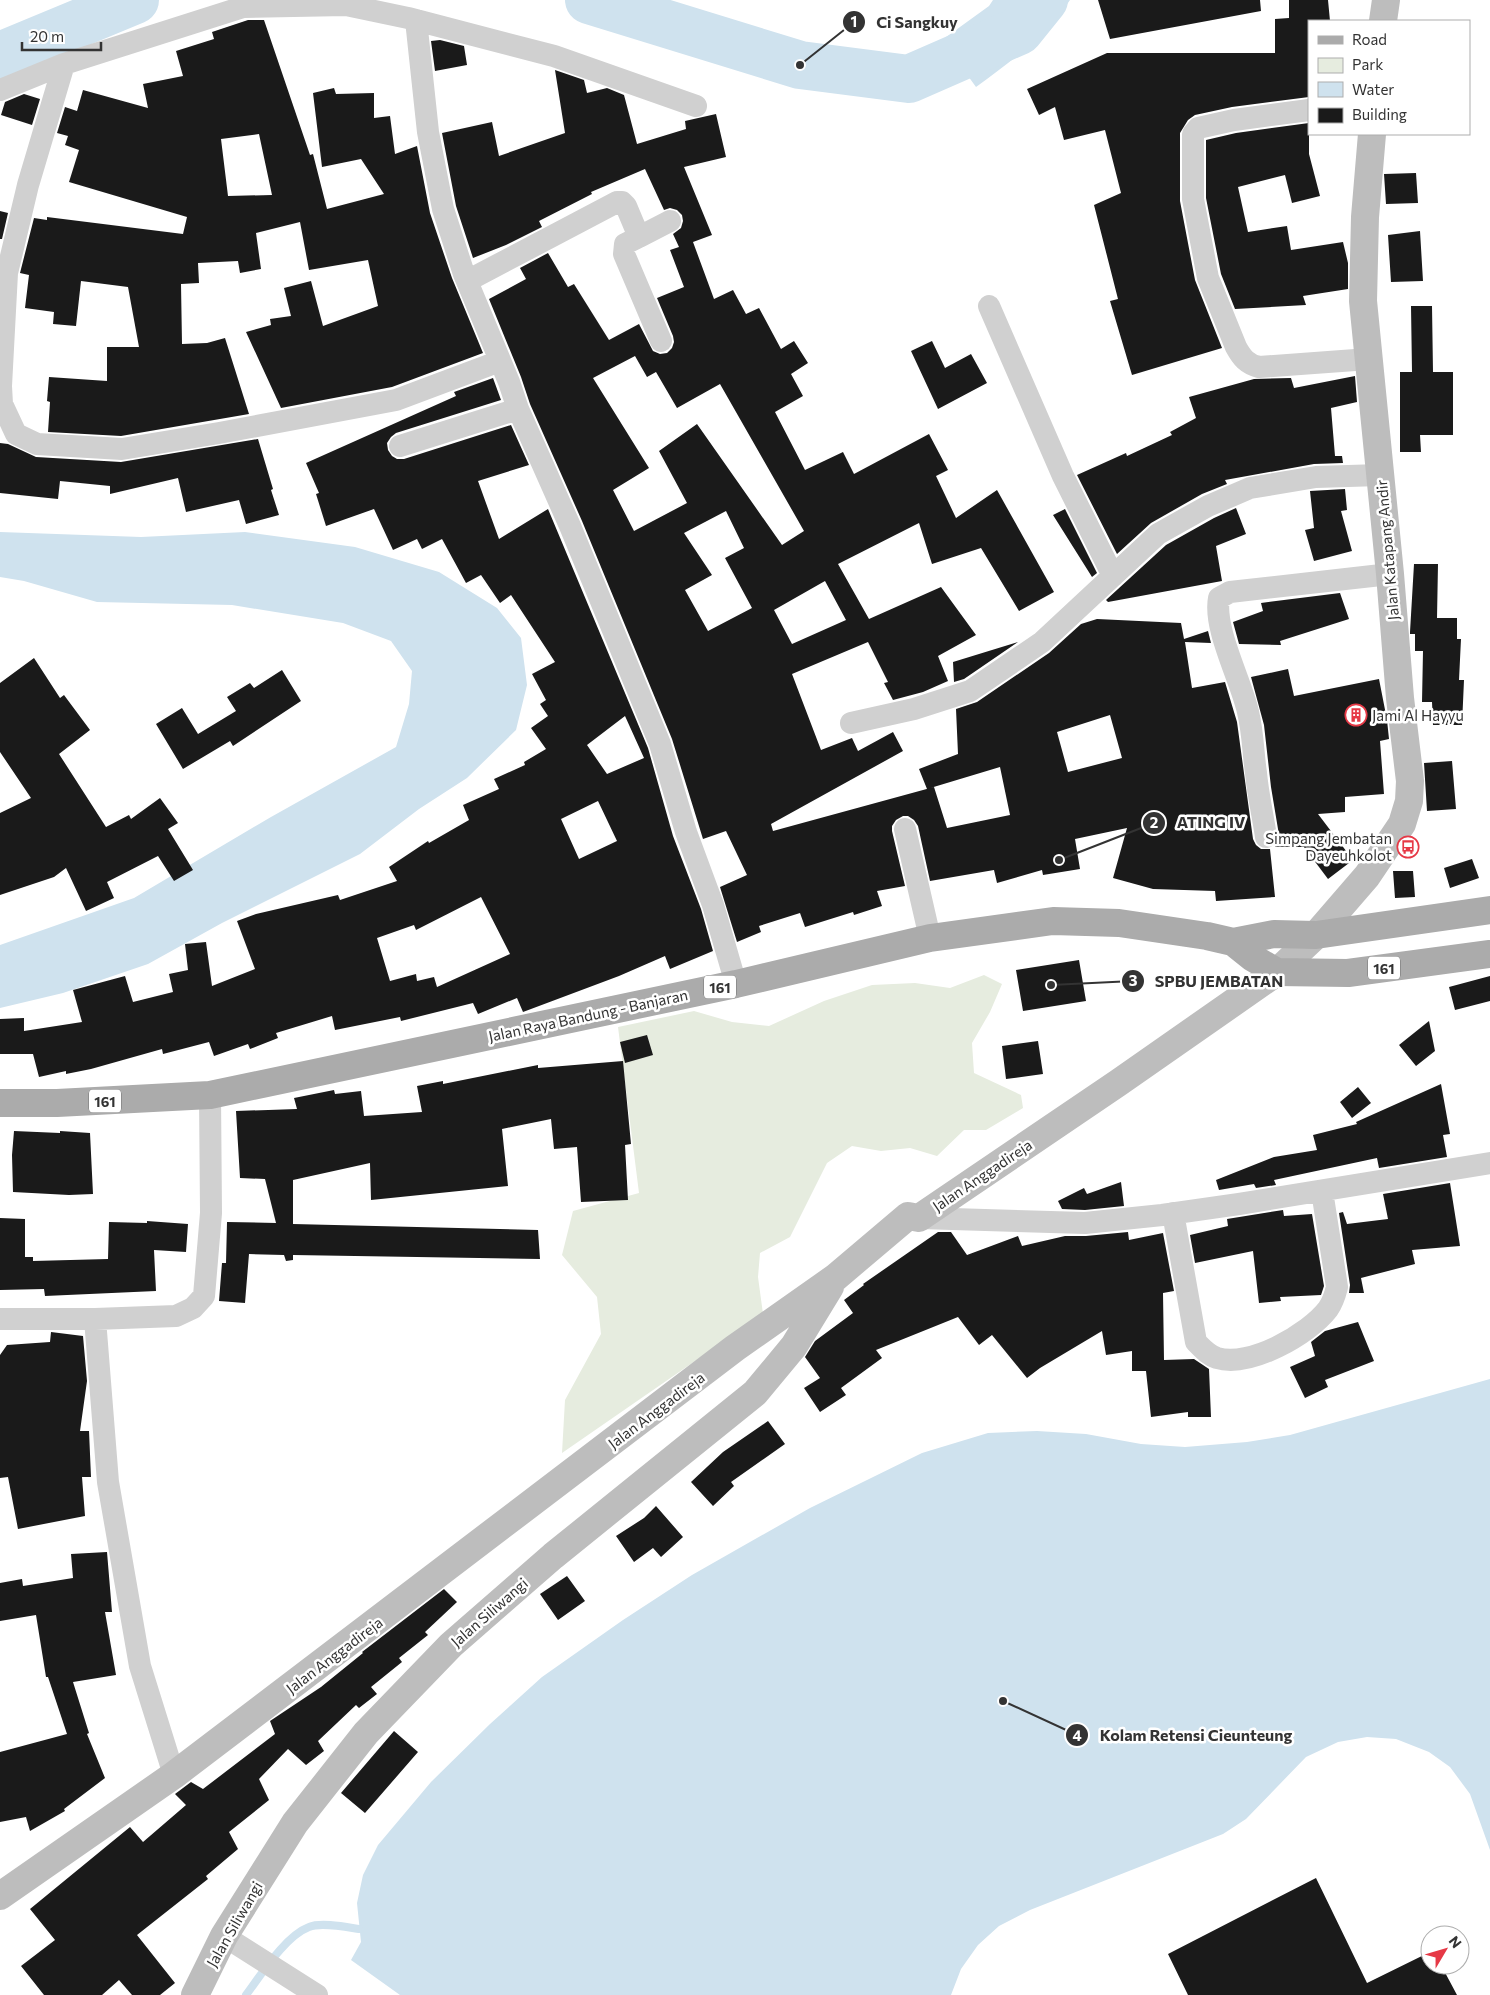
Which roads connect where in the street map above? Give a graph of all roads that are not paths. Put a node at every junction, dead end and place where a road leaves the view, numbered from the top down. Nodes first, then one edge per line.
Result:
1 (1386, 0) edge
2 (416, 20) junction
3 (1383, 20) edge
4 (64, 64) junction
5 (0, 90) edge
6 (696, 106) dead end
7 (1308, 110) edge
8 (1372, 135) edge
9 (670, 221) dead end
10 (639, 237) junction
11 (467, 281) junction
12 (989, 306) dead end
13 (661, 341) dead end
14 (1368, 359) junction
15 (500, 361) junction
16 (518, 409) junction
17 (400, 446) dead end
18 (1380, 475) junction
19 (1390, 574) junction
20 (1113, 576) junction
21 (851, 723) dead end
22 (905, 829) dead end
23 (1266, 837) dead end
24 (1490, 910) edge
25 (1316, 935) junction
26 (930, 938) junction
27 (1233, 942) junction
28 (1490, 954) edge
29 (1277, 972) junction
30 (736, 984) junction
31 (210, 1095) junction
32 (0, 1103) edge
33 (1490, 1163) edge
34 (1322, 1191) junction
35 (1173, 1213) junction
36 (919, 1218) junction
37 (836, 1277) junction
38 (0, 1319) edge
39 (95, 1319) junction
40 (174, 1775) junction
41 (0, 1896) edge
42 (224, 1936) junction
43 (195, 1995) edge
44 (317, 1995) edge

1 - 3 main road
2 - 4 street
2 - 6 street
2 - 11 street
4 - 5 street
4 - 15 street
7 - 14 street
8 - 14 main road, Jalan Katapang Andir
9 - 10 street
10 - 11 street
10 - 13 street
11 - 15 street
12 - 20 street
14 - 18 main road, Jalan Katapang Andir
15 - 16 street
16 - 17 street
16 - 30 street
18 - 19 main road, Jalan Katapang Andir
18 - 20 street
19 - 23 street
19 - 25 main road, Jalan Katapang Andir
20 - 21 street
22 - 26 street
24 - 25 main road, Jalan Raya Bandung - Banjaran / 161
25 - 27 main road, Jalan Raya Bandung - Banjaran / 161
25 - 29 main road, Jalan Anggadireja
26 - 27 main road, Jalan Raya Bandung - Banjaran / 161
26 - 30 main road, Jalan Raya Bandung - Banjaran / 161
27 - 29 main road, Jalan Raya Bandung - Banjaran / 161
28 - 29 main road, 161
29 - 36 main road, Jalan Anggadireja
30 - 31 main road, Jalan Raya Bandung - Banjaran / 161
31 - 32 main road, Jalan Raya Bandung - Banjaran / 161
31 - 39 street
33 - 34 street
34 - 35 street
34 - 35 street
35 - 36 street
36 - 37 main road, Jalan Anggadireja
37 - 40 main road, Jalan Anggadireja
37 - 42 main road, Jalan Siliwangi
38 - 39 street
39 - 40 street
40 - 41 main road, Jalan Anggadireja
42 - 43 main road, Jalan Siliwangi
42 - 44 street

